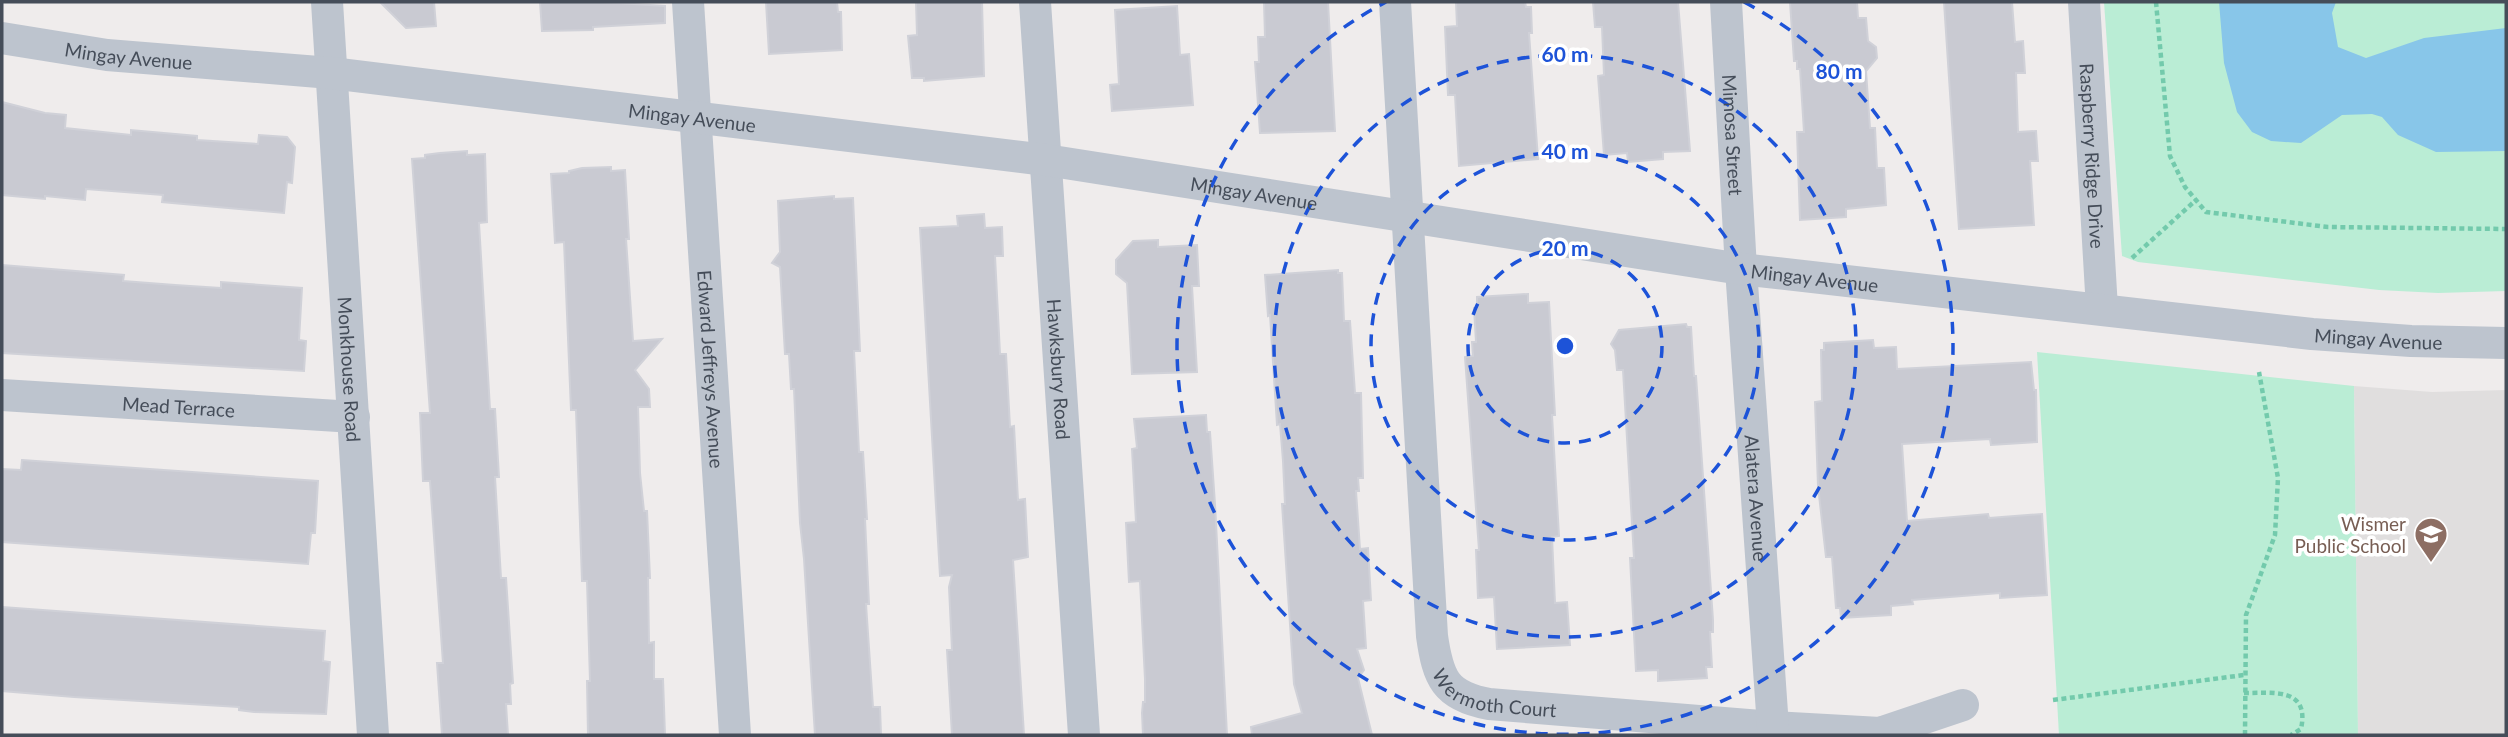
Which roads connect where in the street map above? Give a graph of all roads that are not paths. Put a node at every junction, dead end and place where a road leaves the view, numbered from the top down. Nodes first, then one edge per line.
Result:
1 (327, 2) edge
2 (688, 2) edge
3 (1035, 2) edge
4 (1395, 2) edge
5 (1727, 2) edge
6 (2084, 2) edge
7 (2, 38) edge
8 (331, 73) junction
9 (695, 116) junction
10 (1046, 160) junction
11 (1408, 218) junction
12 (1741, 269) junction
13 (2102, 309) junction
14 (2506, 343) edge
15 (2, 395) edge
16 (354, 417) junction
17 (1963, 705) dead end
18 (1773, 727) junction
19 (373, 735) edge
20 (735, 735) edge
21 (1084, 735) edge

1 - 8 street, Monkhouse Road
2 - 9 street, Edward Jeffreys Avenue
3 - 10 street, Hawksbury Road
4 - 11 street, Wermoth Court
5 - 12 street, Mimosa Street
6 - 13 street, Raspberry Ridge Drive
7 - 8 street, Mingay Avenue
8 - 9 street, Mingay Avenue
8 - 16 street, Monkhouse Road
9 - 10 street, Mingay Avenue
9 - 20 street, Edward Jeffreys Avenue
10 - 11 street, Mingay Avenue
10 - 21 street, Hawksbury Road
11 - 12 street, Mingay Avenue
11 - 18 street, Wermoth Court
12 - 13 street, Mingay Avenue
12 - 18 street, Alatera Avenue
13 - 14 street, Mingay Avenue
15 - 16 street, Mead Terrace
16 - 19 street, Monkhouse Road
17 - 18 street, Wermoth Court

